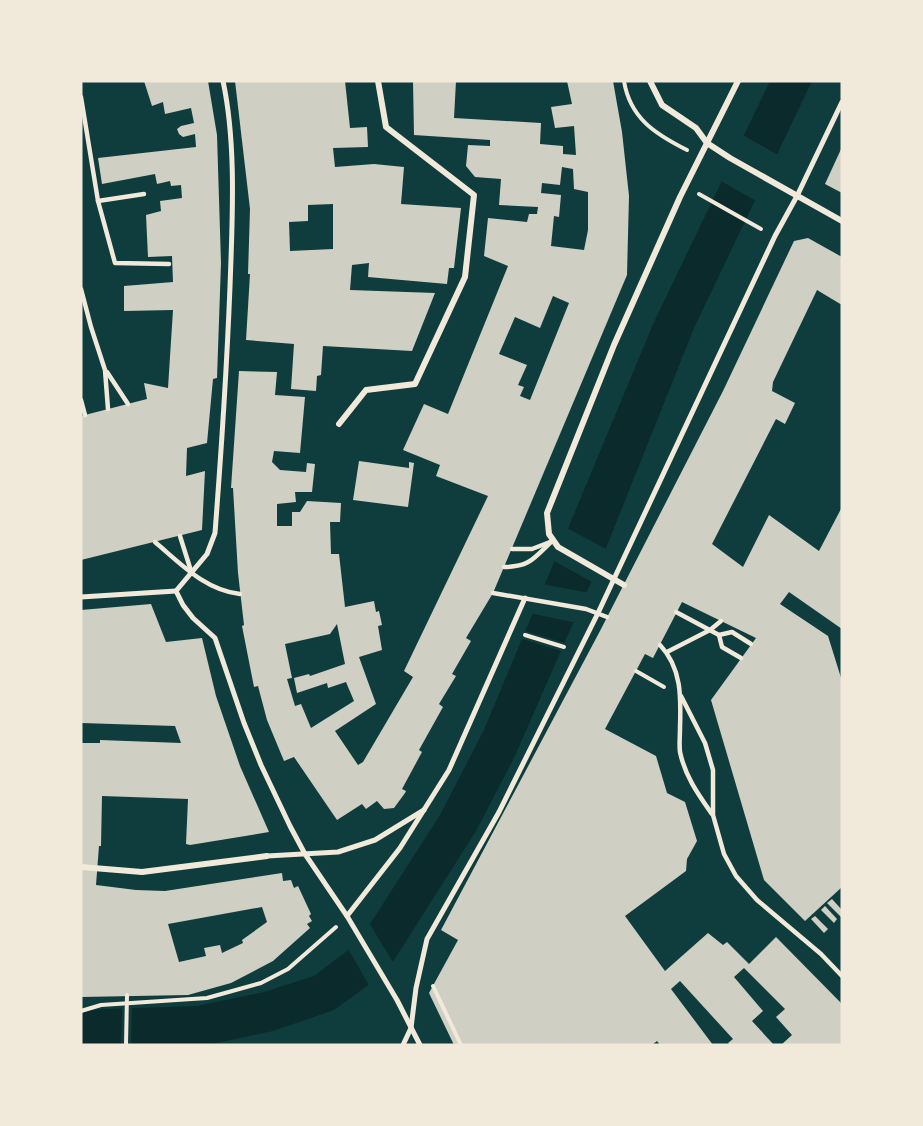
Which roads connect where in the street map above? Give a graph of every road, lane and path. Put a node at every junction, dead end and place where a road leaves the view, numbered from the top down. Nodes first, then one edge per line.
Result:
1 (224, 81) edge
2 (378, 81) edge
3 (624, 81) edge
4 (650, 81) edge
5 (738, 81) edge
6 (81, 97) edge
7 (842, 102) edge
8 (707, 143) junction
9 (689, 151) dead end
10 (144, 194) dead end
11 (797, 195) junction
12 (707, 198) dead end
13 (98, 201) junction
14 (842, 221) edge
15 (752, 224) dead end
16 (169, 264) dead end
17 (81, 289) edge
18 (105, 370) junction
19 (81, 400) edge
20 (128, 404) dead end
21 (108, 409) dead end
22 (85, 415) dead end
23 (339, 423) dead end
24 (180, 536) dead end
25 (552, 541) junction
26 (155, 542) dead end
27 (512, 549) dead end
28 (504, 567) dead end
29 (192, 574) junction
30 (613, 579) junction
31 (624, 585) dead end
32 (176, 591) junction
33 (493, 593) dead end
34 (240, 594) dead end
35 (81, 597) edge
36 (525, 598) junction
37 (676, 612) dead end
38 (598, 613) junction
39 (607, 617) dead end
40 (721, 621) dead end
41 (710, 630) junction
42 (520, 634) dead end
43 (719, 635) junction
44 (751, 644) dead end
45 (660, 645) dead end
46 (569, 649) dead end
47 (667, 652) junction
48 (741, 658) dead end
49 (636, 671) dead end
50 (681, 696) junction
51 (425, 809) junction
52 (713, 815) junction
53 (305, 854) junction
54 (267, 856) joint
55 (81, 867) edge
56 (348, 919) junction
57 (842, 976) edge
58 (433, 986) dead end
59 (127, 995) dead end
60 (127, 1006) junction
61 (81, 1011) edge
62 (411, 1028) junction
63 (126, 1045) edge
64 (403, 1045) edge
65 (420, 1045) edge
66 (461, 1045) edge

1 - 29 street
2 - 23 street
3 - 9 path
4 - 8 street
5 - 8 street
6 - 13 lane
7 - 11 street
8 - 11 street
8 - 25 street
10 - 13 lane
11 - 14 street
11 - 30 street
12 - 15 path
13 - 16 lane
17 - 18 lane
18 - 20 lane
18 - 21 lane
19 - 22 lane
24 - 29 lane
25 - 27 lane
25 - 28 lane
25 - 30 street
26 - 29 lane
29 - 32 street
29 - 34 lane
30 - 31 street
30 - 38 street
32 - 35 street
32 - 53 street
33 - 36 lane
36 - 38 lane
36 - 51 street
37 - 41 lane
38 - 39 lane
38 - 62 street
40 - 41 lane
41 - 43 lane
41 - 47 lane
42 - 46 path
43 - 44 lane
43 - 48 lane
45 - 47 lane
47 - 50 lane
49 - 50 path
50 - 52 lane
50 - 52 lane
51 - 53 street
51 - 56 street
52 - 57 lane
53 - 54 street
53 - 56 street
54 - 55 street
56 - 60 path
56 - 62 street
58 - 66 path
59 - 60 path
60 - 61 path
60 - 63 path
62 - 64 street
62 - 65 street

